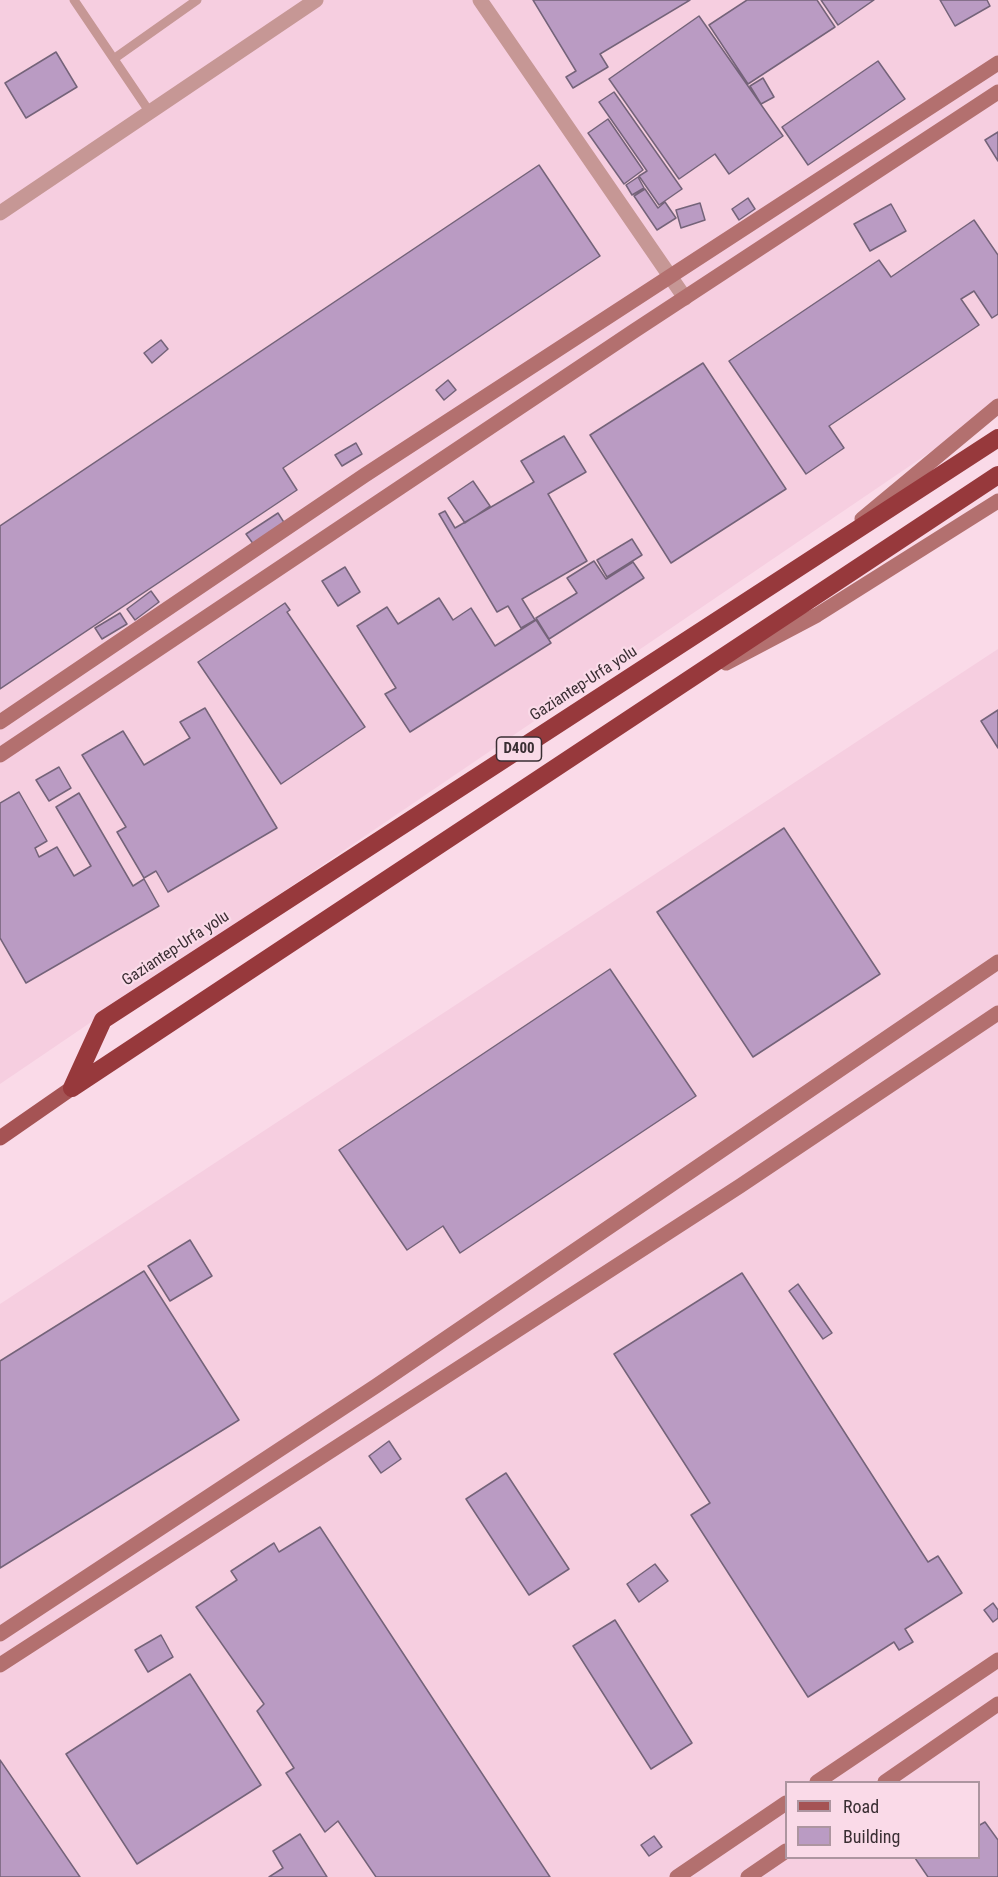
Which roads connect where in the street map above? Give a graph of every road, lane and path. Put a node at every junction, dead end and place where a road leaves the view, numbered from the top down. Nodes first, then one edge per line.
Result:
1 (74, 0) edge
2 (197, 0) edge
3 (316, 0) edge
4 (480, 0) edge
5 (114, 58) junction
6 (998, 63) edge
7 (998, 92) edge
8 (149, 111) junction
9 (0, 213) edge
10 (672, 277) junction
11 (686, 298) junction
12 (998, 406) edge
13 (998, 438) edge
14 (998, 475) edge
15 (998, 501) edge
16 (822, 552) junction
17 (668, 694) junction
18 (0, 722) edge
19 (0, 755) edge
20 (998, 962) edge
21 (998, 1013) edge
22 (72, 1088) junction
23 (0, 1138) edge
24 (0, 1634) edge
25 (998, 1660) edge
26 (0, 1665) edge
27 (998, 1704) edge
28 (818, 1781) edge
29 (886, 1781) edge
30 (785, 1804) edge
31 (785, 1852) edge
32 (677, 1877) edge
33 (748, 1877) edge

1 - 5 lane
2 - 5 lane
3 - 8 street
4 - 10 street
5 - 8 lane
6 - 10 street
7 - 11 street
8 - 9 street
10 - 11 street
10 - 18 street
11 - 19 street
12 - 16 street
13 - 16 highway, Gaziantep-Urfa yolu / D400
14 - 17 highway, D400
15 - 17 street
16 - 22 highway, Gaziantep-Urfa yolu / D400
17 - 22 highway, D400
20 - 24 street
21 - 26 street
22 - 23 main road, D400
25 - 28 street
27 - 29 street
30 - 32 street
31 - 33 street

